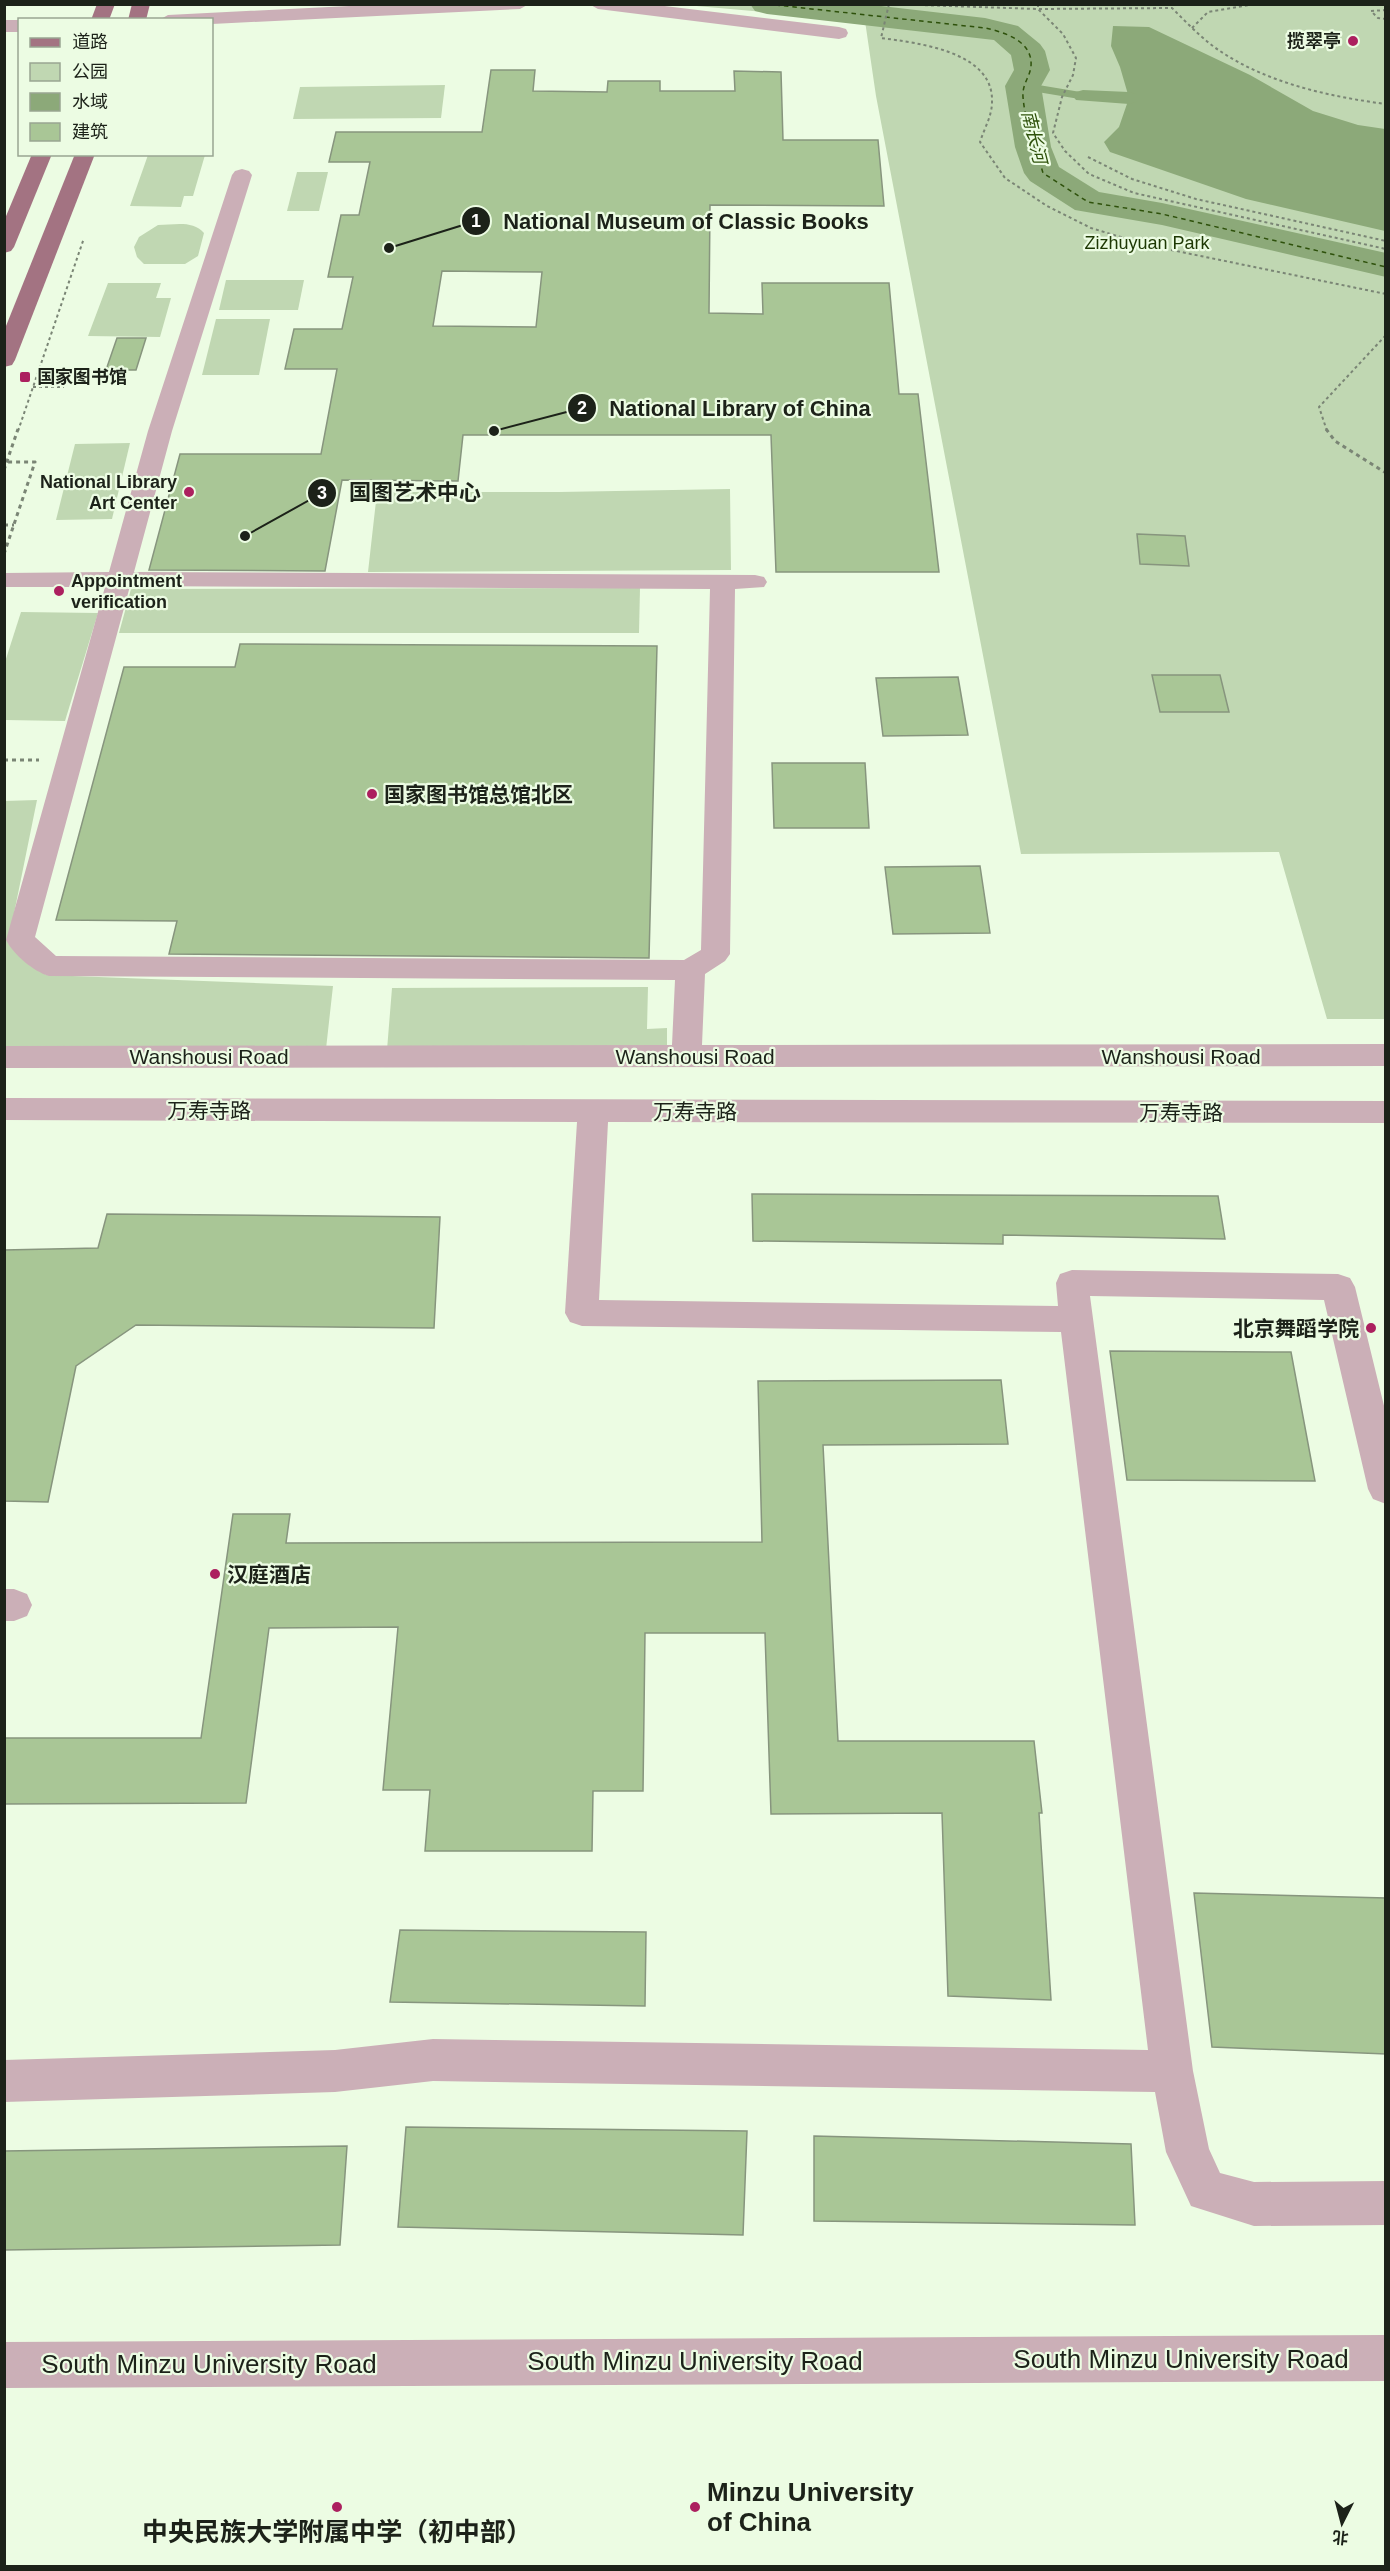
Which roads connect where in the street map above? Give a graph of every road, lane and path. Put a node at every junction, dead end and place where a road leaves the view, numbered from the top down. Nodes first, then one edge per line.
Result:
1 (520, 4) edge
2 (598, 4) edge
3 (1038, 4) edge
4 (1255, 4) edge
5 (888, 6) edge
6 (1038, 9) junction
7 (1386, 10) edge
8 (212, 18) edge
9 (1386, 19) edge
10 (1192, 28) junction
11 (839, 33) dead end
12 (1386, 104) edge
13 (41, 156) edge
14 (84, 156) edge
15 (1088, 157) dead end
16 (242, 175) dead end
17 (11, 214) edge
18 (86, 232) dead end
19 (1386, 241) edge
20 (4, 247) edge
21 (1386, 249) edge
22 (1386, 294) edge
23 (1386, 335) edge
24 (4, 360) edge
25 (33, 387) junction
26 (64, 387) dead end
27 (7, 462) junction
28 (4, 470) edge
29 (1386, 472) edge
30 (4, 525) edge
31 (14, 525) junction
32 (4, 554) edge
33 (120, 579) junction
34 (4, 580) edge
35 (723, 582) junction
36 (755, 582) dead end
37 (690, 969) junction
38 (1386, 1055) edge
39 (687, 1056) junction
40 (4, 1057) edge
41 (4, 1109) edge
42 (593, 1111) junction
43 (1386, 1112) edge
44 (1077, 1319) junction
45 (1386, 1489) edge
46 (1172, 2071) junction
47 (4, 2081) edge
48 (1386, 2203) edge
49 (1386, 2358) edge
50 (4, 2365) edge

1 - 8 street
2 - 11 street
3 - 6 path
4 - 10 path
5 - 6 path
5 - 22 path
6 - 10 path
6 - 21 path
7 - 9 path
10 - 12 path
13 - 17 main road
14 - 24 main road
15 - 19 path
16 - 33 street
17 - 20 main road
18 - 25 path
23 - 29 path
25 - 26 path
25 - 27 path
27 - 28 path
27 - 31 path
30 - 31 path
31 - 32 path
33 - 34 street
33 - 35 street
33 - 37 street
35 - 36 street
35 - 37 street
37 - 39 street
38 - 39 street, Wanshousi Road
39 - 40 street, Wanshousi Road
41 - 42 street, 万寿寺路
42 - 43 street, 万寿寺路
42 - 44 street
44 - 45 street
44 - 46 street
46 - 47 street
46 - 48 street
49 - 50 street, South Minzu University Road

